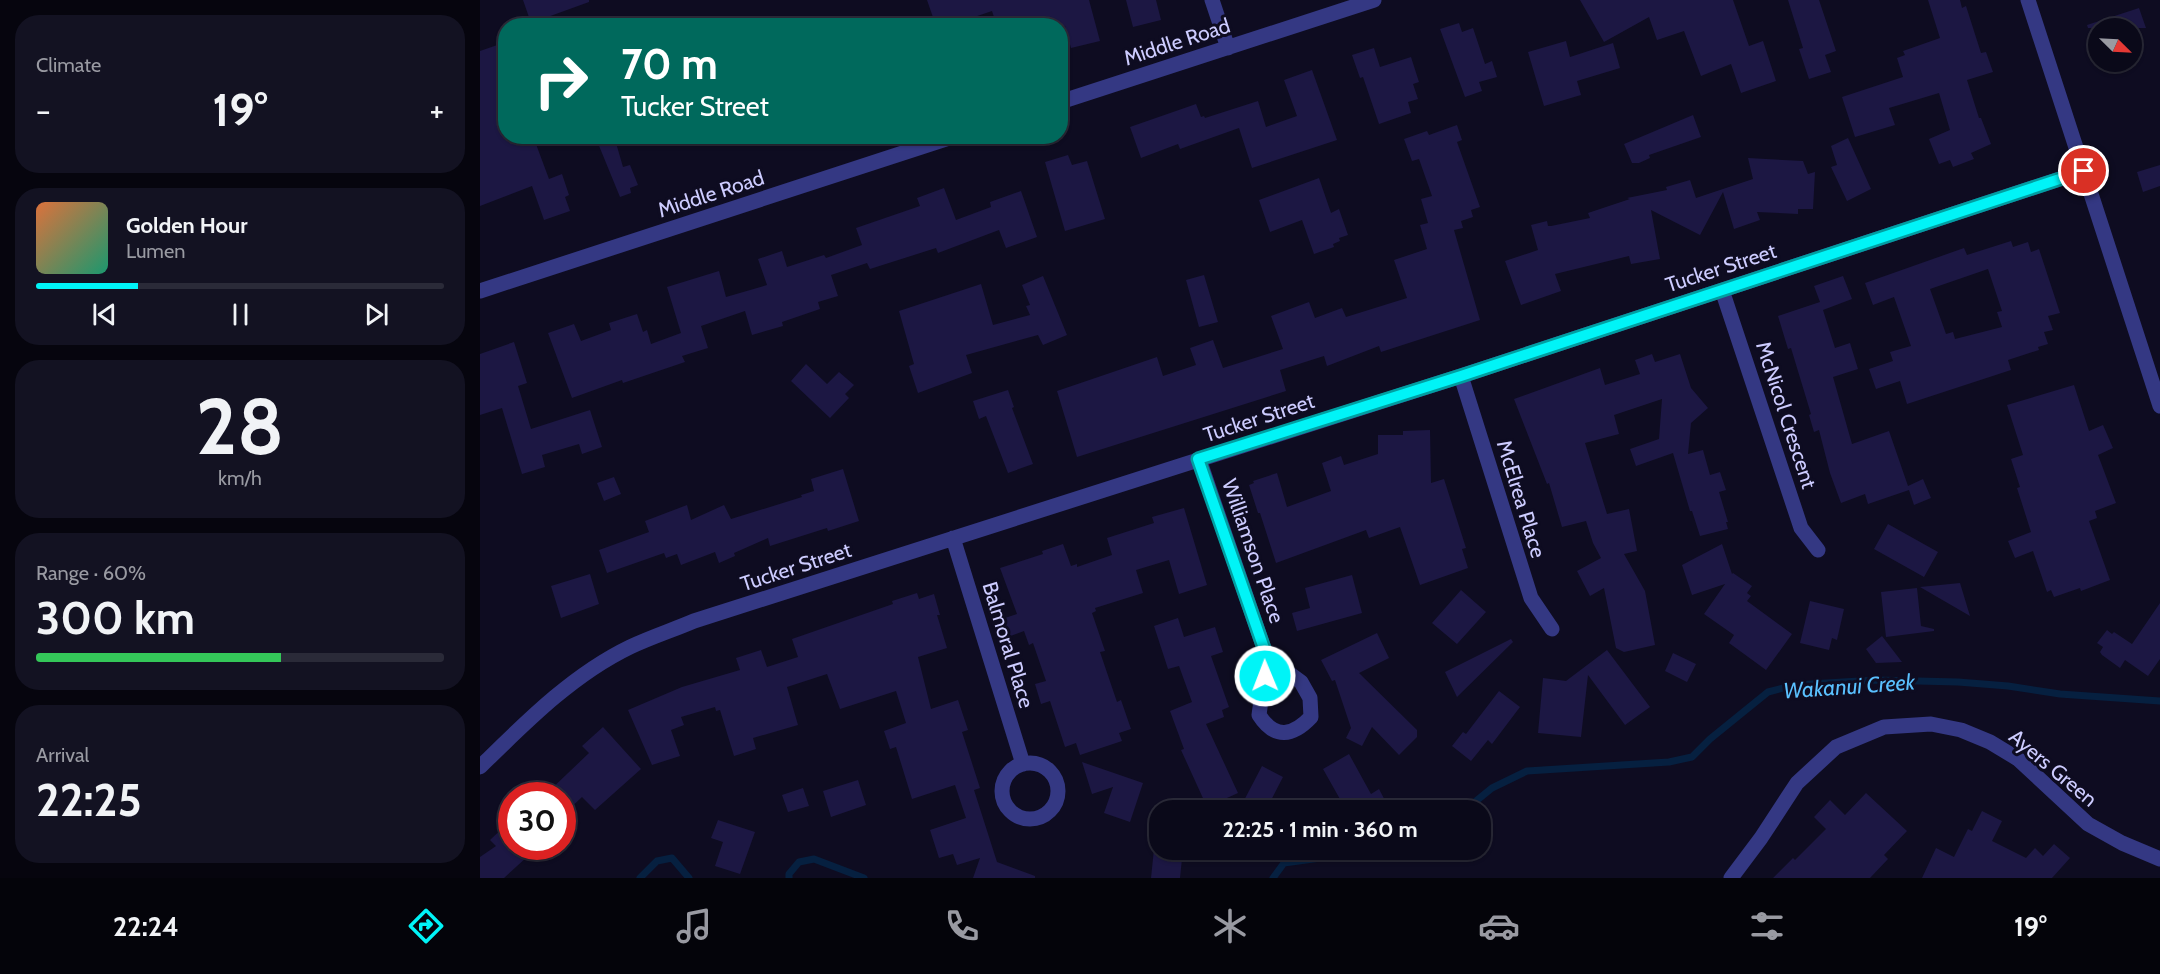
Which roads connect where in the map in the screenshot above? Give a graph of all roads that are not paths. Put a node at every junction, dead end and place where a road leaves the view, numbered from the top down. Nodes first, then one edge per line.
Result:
1 (1212, 0) edge
2 (1374, 0) edge
3 (2028, 0) edge
4 (1228, 48) junction
5 (1068, 99) edge
6 (930, 144) edge
7 (2084, 171) junction
8 (1722, 290) junction
9 (480, 291) edge
10 (1461, 376) junction
11 (2160, 406) edge
12 (1198, 459) junction
13 (953, 538) junction
14 (1818, 550) dead end
15 (1552, 629) dead end
16 (1267, 657) junction
17 (1023, 764) dead end
18 (480, 767) edge
19 (2160, 859) edge
20 (1731, 878) edge

1 - 4 street
2 - 4 street, Middle Road
3 - 7 street
4 - 5 street, Middle Road
6 - 9 street, Middle Road
7 - 8 street, Tucker Street
7 - 11 street
8 - 10 street, Tucker Street
8 - 14 street, McNicol Crescent
10 - 12 street, Tucker Street
10 - 15 street, McElrea Place
12 - 13 street, Tucker Street
12 - 16 street, Williamson Place
13 - 17 street, Balmoral Place
13 - 18 street, Tucker Street
16 - 16 street, Williamson Place
19 - 20 street, Ayers Green

